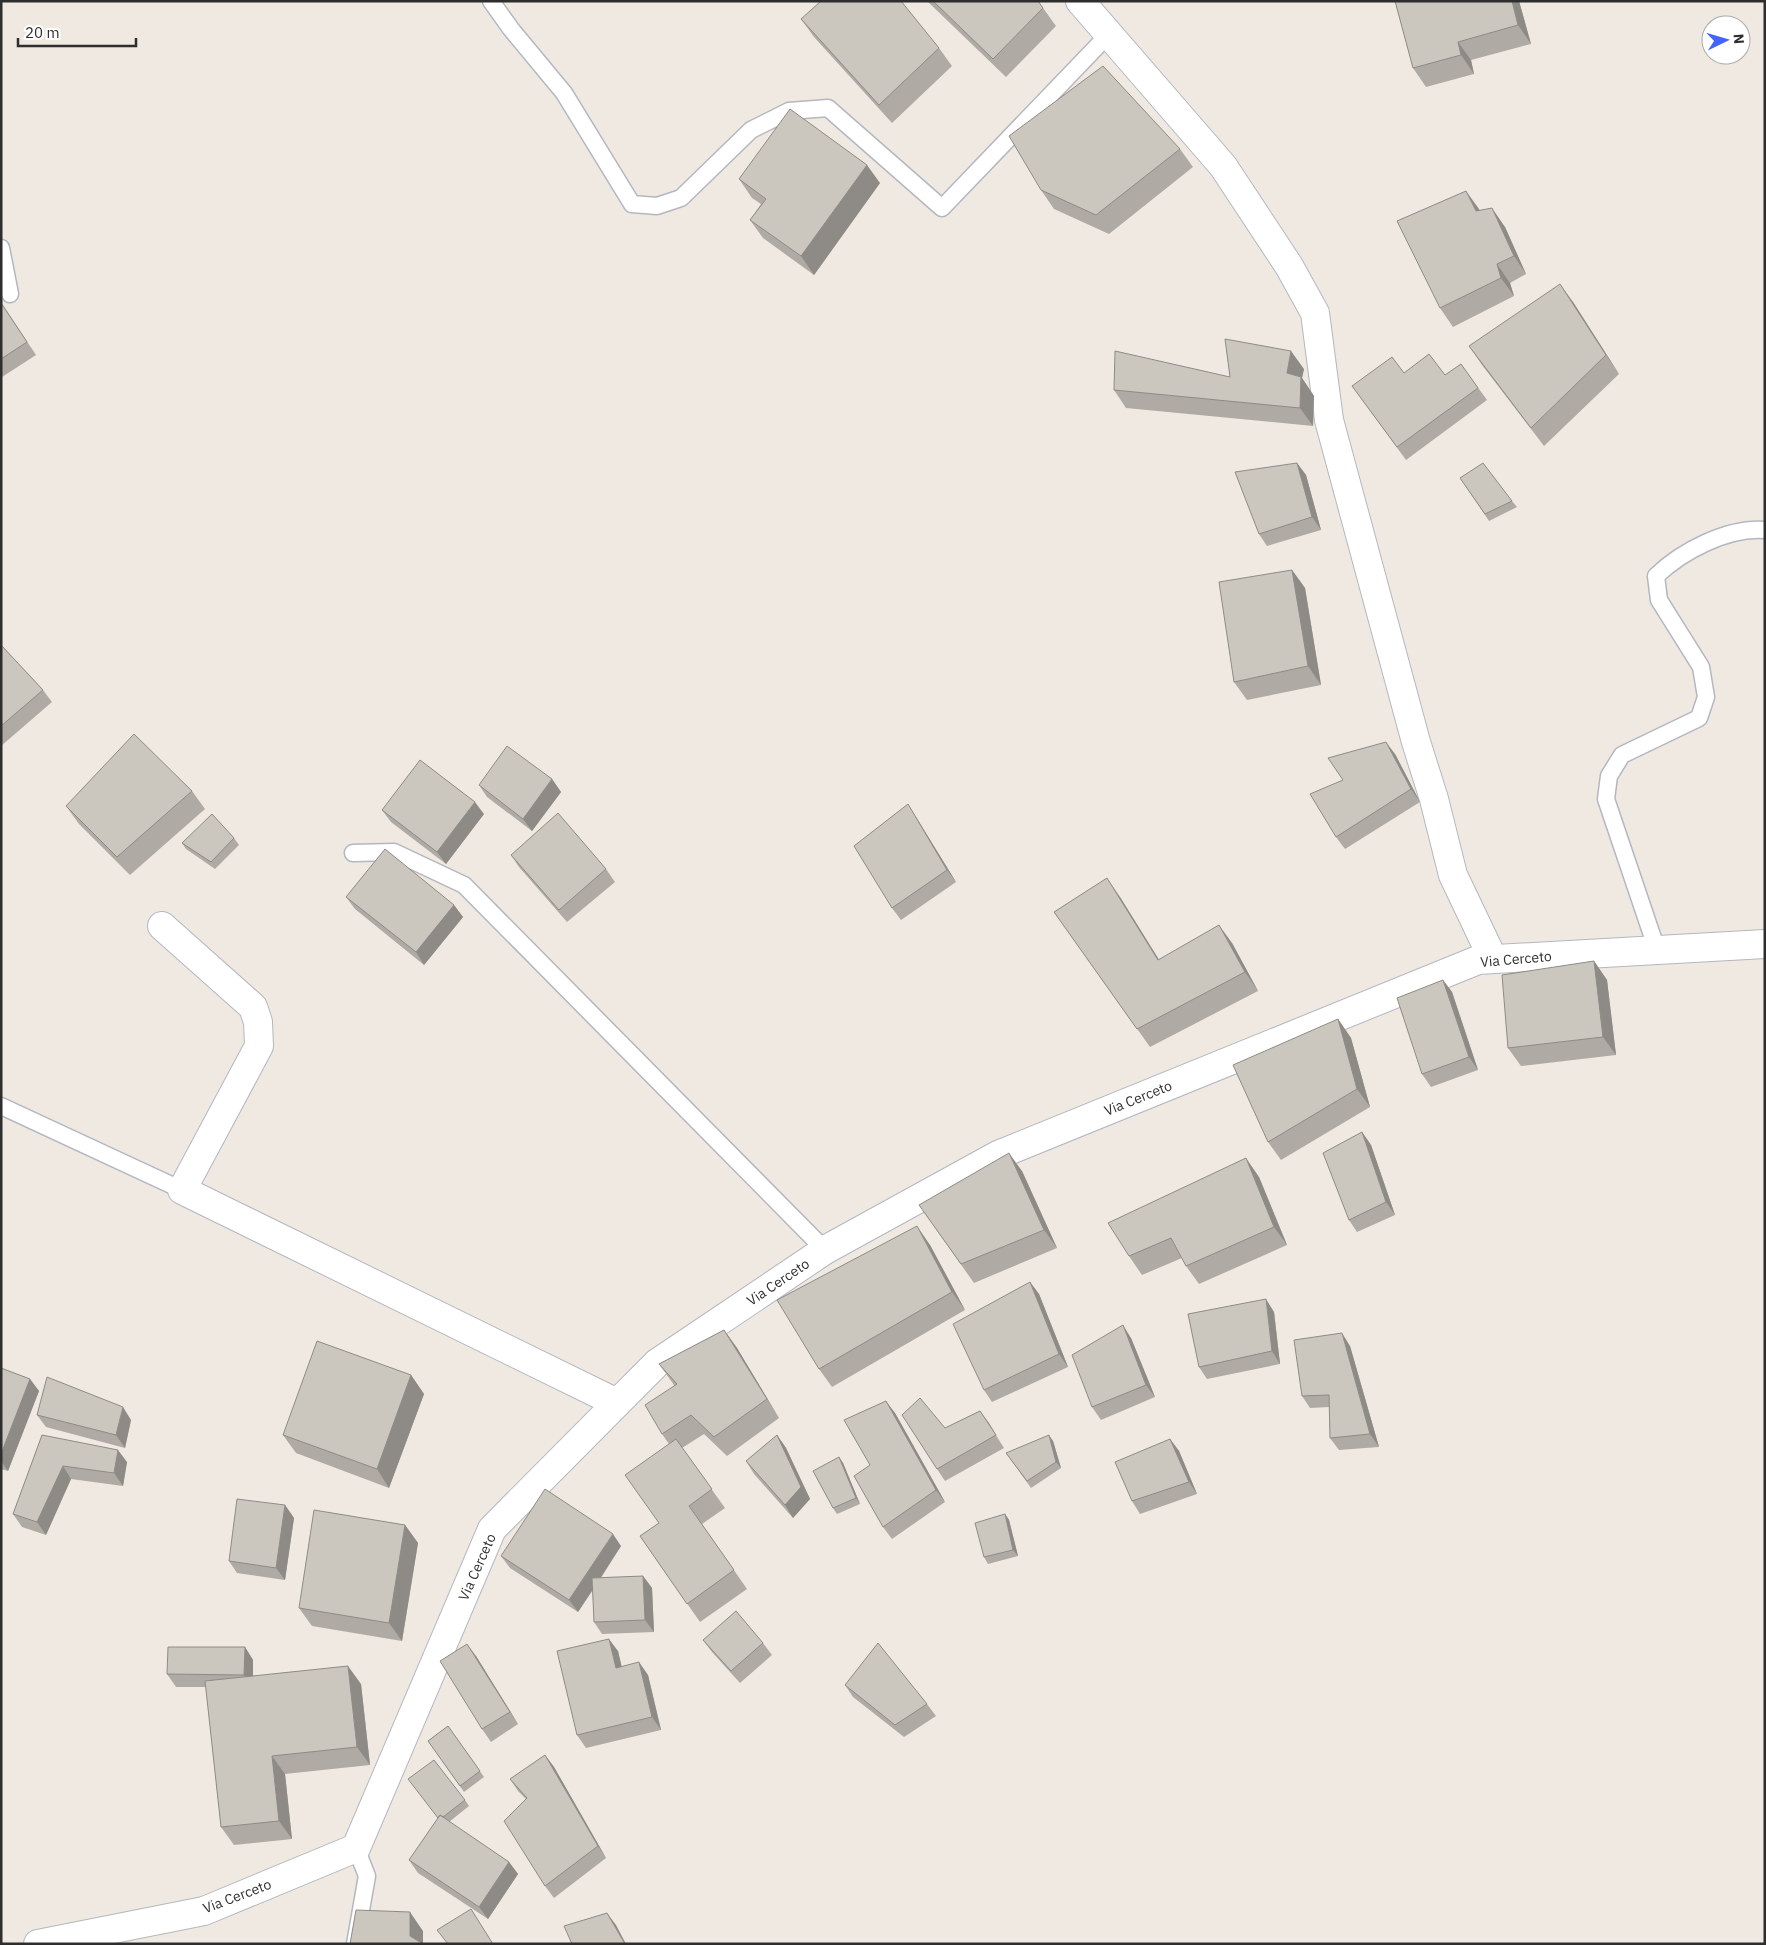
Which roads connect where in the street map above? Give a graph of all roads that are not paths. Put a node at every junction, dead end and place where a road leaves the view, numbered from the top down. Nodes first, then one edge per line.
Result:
1 (491, 1) edge
2 (1080, 1) edge
3 (1108, 35) junction
4 (1, 248) edge
5 (10, 294) dead end
6 (1765, 530) edge
7 (353, 853) dead end
8 (162, 926) dead end
9 (1765, 944) edge
10 (1657, 950) junction
11 (1492, 959) junction
12 (1, 1106) edge
13 (182, 1190) junction
14 (825, 1250) junction
15 (617, 1403) junction
16 (356, 1848) junction
17 (38, 1944) edge
18 (355, 1944) edge

1 - 3 lane
2 - 3 street
3 - 11 street
4 - 5 lane
6 - 10 lane
7 - 14 lane
8 - 13 street
9 - 10 street, Via Cerceto
10 - 11 street, Via Cerceto
11 - 14 street, Via Cerceto
12 - 13 lane
13 - 15 street
14 - 15 street, Via Cerceto
15 - 16 street, Via Cerceto
16 - 17 street, Via Cerceto
16 - 18 lane

